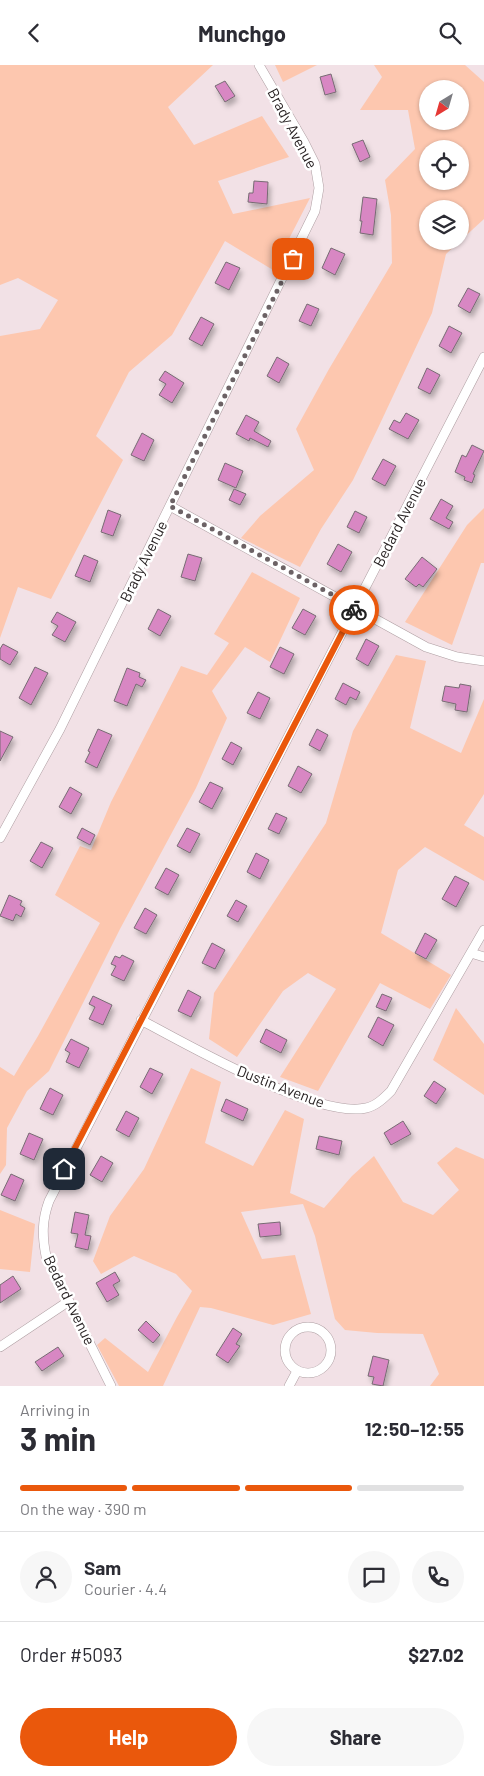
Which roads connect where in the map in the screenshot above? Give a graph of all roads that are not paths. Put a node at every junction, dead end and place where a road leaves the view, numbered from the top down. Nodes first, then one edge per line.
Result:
1 (259, 65) edge
2 (484, 357) edge
3 (170, 506) junction
4 (355, 607) junction
5 (484, 661) edge
6 (0, 838) edge
7 (484, 931) edge
8 (471, 953) junction
9 (484, 957) edge
10 (141, 1020) junction
11 (69, 1301) junction
12 (0, 1347) edge
13 (297, 1371) junction
14 (112, 1386) edge
15 (289, 1386) edge

1 - 3 street, Brady Avenue
2 - 4 street, Bedard Avenue
3 - 4 street
3 - 6 street, Brady Avenue
4 - 5 street
4 - 10 street, Bedard Avenue
7 - 8 street, Dustin Avenue
8 - 9 street
8 - 10 street, Dustin Avenue
10 - 11 street, Bedard Avenue
11 - 12 street
11 - 14 street, Bedard Avenue
13 - 13 street
13 - 15 street

